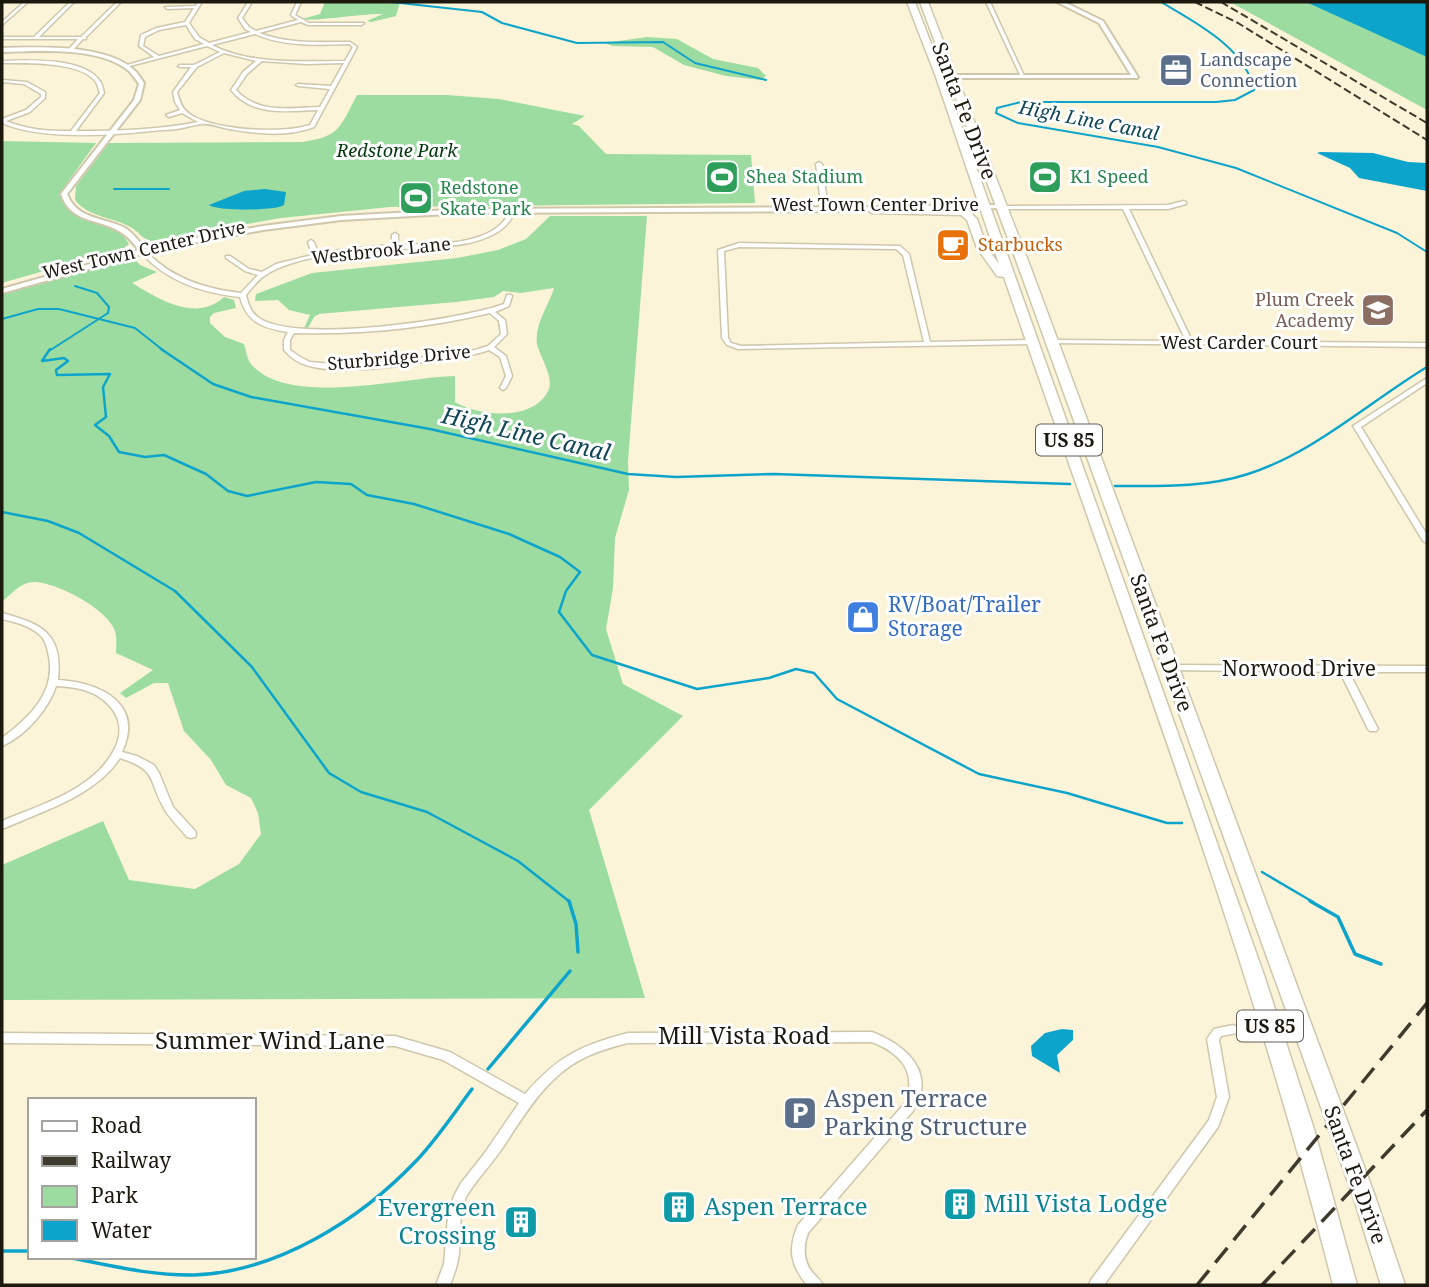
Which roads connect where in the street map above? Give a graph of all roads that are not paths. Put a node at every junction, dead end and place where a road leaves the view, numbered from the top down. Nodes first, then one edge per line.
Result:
1 (26, 2) edge
2 (72, 2) edge
3 (119, 2) edge
4 (200, 2) edge
5 (250, 2) edge
6 (299, 2) edge
7 (988, 2) edge
8 (1060, 2) edge
9 (914, 3) edge
10 (195, 7) junction
11 (167, 8) dead end
12 (300, 21) junction
13 (187, 23) junction
14 (2, 24) edge
15 (362, 24) dead end
16 (253, 33) junction
17 (2, 38) edge
18 (35, 38) junction
19 (84, 38) junction
20 (205, 45) junction
21 (2, 50) edge
22 (69, 51) junction
23 (223, 52) junction
24 (157, 58) junction
25 (262, 59) junction
26 (2, 62) edge
27 (346, 62) junction
28 (126, 66) junction
29 (180, 66) dead end
30 (195, 66) junction
31 (936, 67) junction
32 (1023, 76) junction
33 (951, 77) junction
34 (2, 81) edge
35 (298, 85) dead end
36 (331, 88) junction
37 (320, 108) junction
38 (183, 111) junction
39 (169, 115) dead end
40 (2, 121) edge
41 (203, 122) junction
42 (111, 131) junction
43 (73, 132) junction
44 (964, 145) junction
45 (979, 147) junction
46 (819, 164) dead end
47 (1184, 203) dead end
48 (824, 204) junction
49 (920, 204) junction
50 (978, 206) junction
51 (1001, 206) junction
52 (1125, 207) junction
53 (514, 209) junction
54 (872, 210) junction
55 (395, 235) dead end
56 (311, 242) dead end
57 (395, 248) junction
58 (142, 249) junction
59 (316, 256) junction
60 (228, 257) dead end
61 (1003, 259) junction
62 (262, 274) junction
63 (1011, 281) junction
64 (2, 285) edge
65 (2, 291) edge
66 (243, 295) junction
67 (509, 296) dead end
68 (493, 313) junction
69 (292, 331) junction
70 (1033, 342) junction
71 (1051, 342) junction
72 (1190, 342) junction
73 (927, 343) junction
74 (1427, 345) edge
75 (490, 346) junction
76 (1427, 380) edge
77 (503, 388) dead end
78 (1079, 418) junction
79 (1427, 541) edge
80 (2, 617) edge
81 (1138, 639) junction
82 (1170, 668) junction
83 (1343, 669) junction
84 (1427, 669) edge
85 (54, 683) junction
86 (1373, 729) dead end
87 (2, 743) edge
88 (119, 754) junction
89 (2, 825) edge
90 (191, 834) dead end
91 (1233, 1030) dead end
92 (2, 1038) edge
93 (525, 1100) junction
94 (443, 1285) edge
95 (816, 1285) edge
96 (1096, 1285) edge
97 (1345, 1285) edge
98 (1393, 1285) edge

1 - 14 street
2 - 18 street
3 - 19 street
4 - 10 street
5 - 16 street
6 - 12 street
7 - 32 street
8 - 32 street
9 - 31 highway, Santa Fe Drive / US 85
9 - 33 highway, Santa Fe Drive / US 85
10 - 11 street
10 - 13 street
12 - 15 street
12 - 16 street
13 - 20 street
13 - 24 street
16 - 20 street
16 - 27 street
17 - 18 street
18 - 19 street
19 - 22 street
20 - 23 street
20 - 24 street
21 - 22 street
22 - 28 street
23 - 25 street
23 - 30 street
24 - 28 street
25 - 27 street
25 - 37 street
26 - 43 street
27 - 36 street
28 - 42 street
29 - 30 street
30 - 38 street
31 - 44 highway, Santa Fe Drive / US 85
31 - 45 highway
32 - 33 street
33 - 45 highway, Santa Fe Drive / US 85
34 - 40 street
35 - 36 street
36 - 37 street
37 - 41 street
38 - 39 street
38 - 41 street
40 - 43 street
41 - 42 street
42 - 43 street
42 - 58 street
44 - 49 highway
44 - 50 highway, Santa Fe Drive / US 85
45 - 51 highway, Santa Fe Drive / US 85
46 - 48 street
47 - 52 street
48 - 49 street, West Town Center Drive
48 - 53 street, West Town Center Drive
49 - 50 street, West Town Center Drive
50 - 51 street, West Town Center Drive
50 - 54 street, West Town Center Drive
50 - 61 highway, Santa Fe Drive
51 - 52 street
51 - 71 highway, Santa Fe Drive / US 85
52 - 72 street
53 - 54 street, West Town Center Drive
53 - 57 street, Westbrook Lane
53 - 58 street, West Town Center Drive
54 - 63 highway
55 - 57 street
56 - 59 street
57 - 59 street, Westbrook Lane
58 - 64 street, West Town Center Drive
58 - 65 street, West Town Center Drive
58 - 66 street
59 - 62 street, Westbrook Lane
60 - 62 street
61 - 63 highway, Santa Fe Drive / US 85
61 - 78 highway
62 - 66 street, Westbrook Lane
63 - 70 highway, Santa Fe Drive / US 85
66 - 69 street
67 - 68 street
68 - 69 street
68 - 75 street, Sturbridge Drive
69 - 75 street, Sturbridge Drive
70 - 73 street
70 - 81 highway, Santa Fe Drive / US 85
71 - 72 street, West Carder Court
71 - 78 highway, Santa Fe Drive / US 85
72 - 74 street, West Carder Court
73 - 73 street
75 - 77 street
76 - 79 street
78 - 82 highway, Santa Fe Drive / US 85
80 - 85 street
81 - 82 highway
81 - 97 highway, Santa Fe Drive / US 85
82 - 83 street, Norwood Drive
82 - 98 highway, Santa Fe Drive / US 85
83 - 84 street, Norwood Drive
83 - 86 street
85 - 87 street
85 - 88 street
88 - 89 street
88 - 90 street
91 - 96 street
92 - 93 street, Summer Wind Lane
93 - 94 street, Mill Vista Road
93 - 95 street, Mill Vista Road

